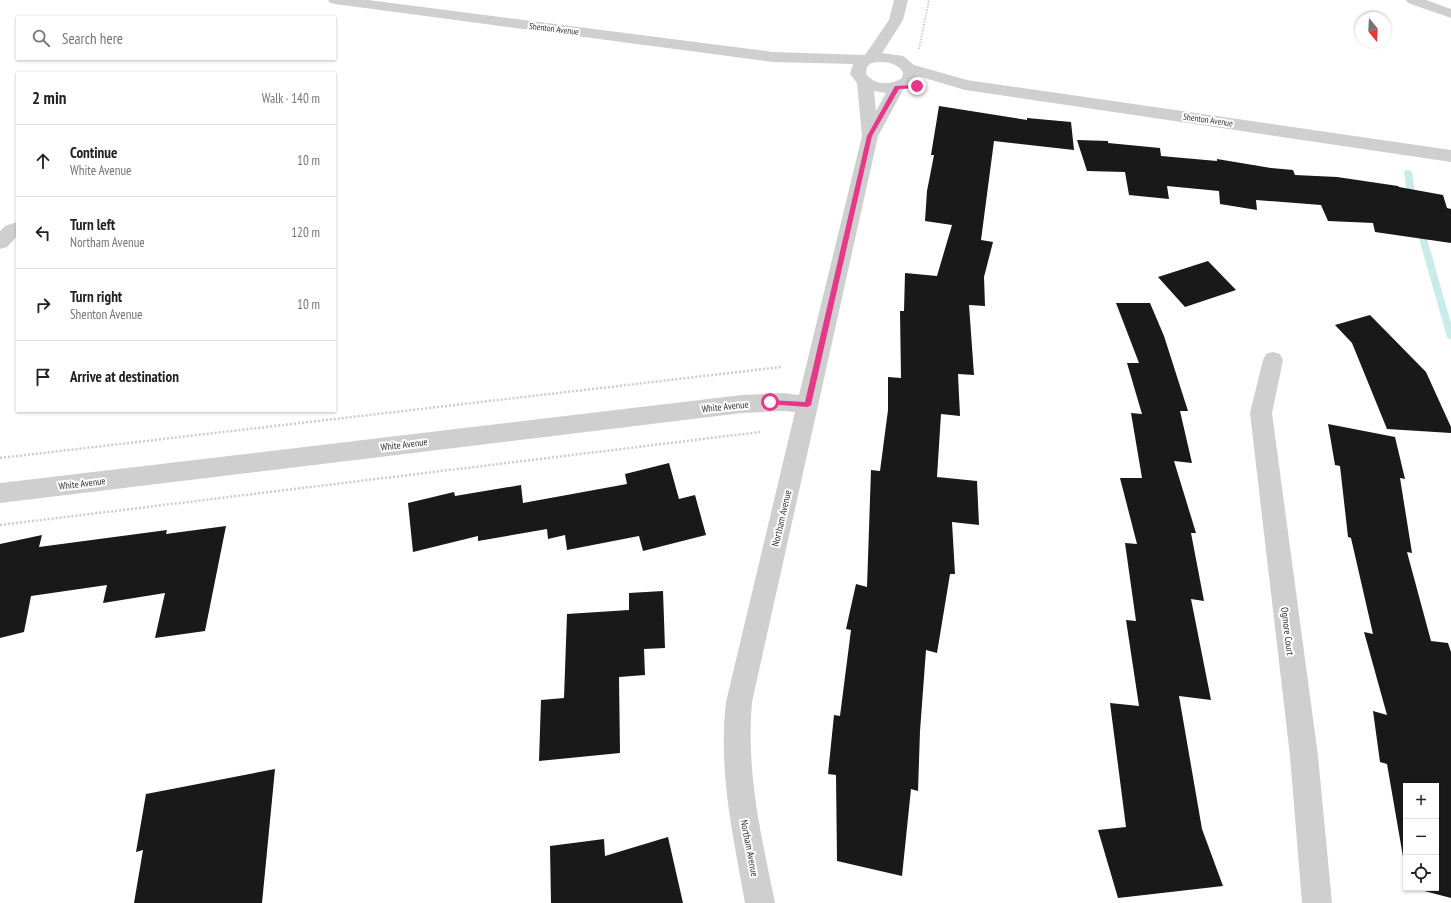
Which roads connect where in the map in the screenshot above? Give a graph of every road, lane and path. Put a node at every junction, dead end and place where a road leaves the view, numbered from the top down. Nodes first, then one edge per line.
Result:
1 (335, 0) edge
2 (901, 0) edge
3 (1413, 0) edge
4 (1451, 14) edge
5 (896, 20) junction
6 (773, 57) junction
7 (869, 59) junction
8 (908, 67) junction
9 (862, 80) junction
10 (965, 85) junction
11 (899, 87) junction
12 (870, 136) junction
13 (1451, 156) edge
14 (16, 228) edge
15 (0, 242) edge
16 (1273, 360) dead end
17 (781, 367) dead end
18 (808, 405) junction
19 (760, 432) dead end
20 (0, 458) edge
21 (0, 493) edge
22 (0, 525) edge
23 (760, 903) edge
24 (1317, 903) edge

1 - 6 street, Shenton Avenue
2 - 5 street
3 - 4 street
5 - 7 street
5 - 8 street
6 - 7 street, Shenton Avenue
6 - 9 street, Shenton Avenue
7 - 8 street
7 - 9 street
8 - 10 street, Shenton Avenue
8 - 11 street
9 - 11 street
9 - 12 street, Northam Avenue
10 - 11 street, Shenton Avenue
10 - 13 street, Shenton Avenue
11 - 12 street, Northam Avenue
12 - 18 street, Northam Avenue
14 - 15 street
16 - 24 street, Ogmore Court
17 - 20 path
18 - 21 street, White Avenue
18 - 23 street, Northam Avenue
19 - 22 path

